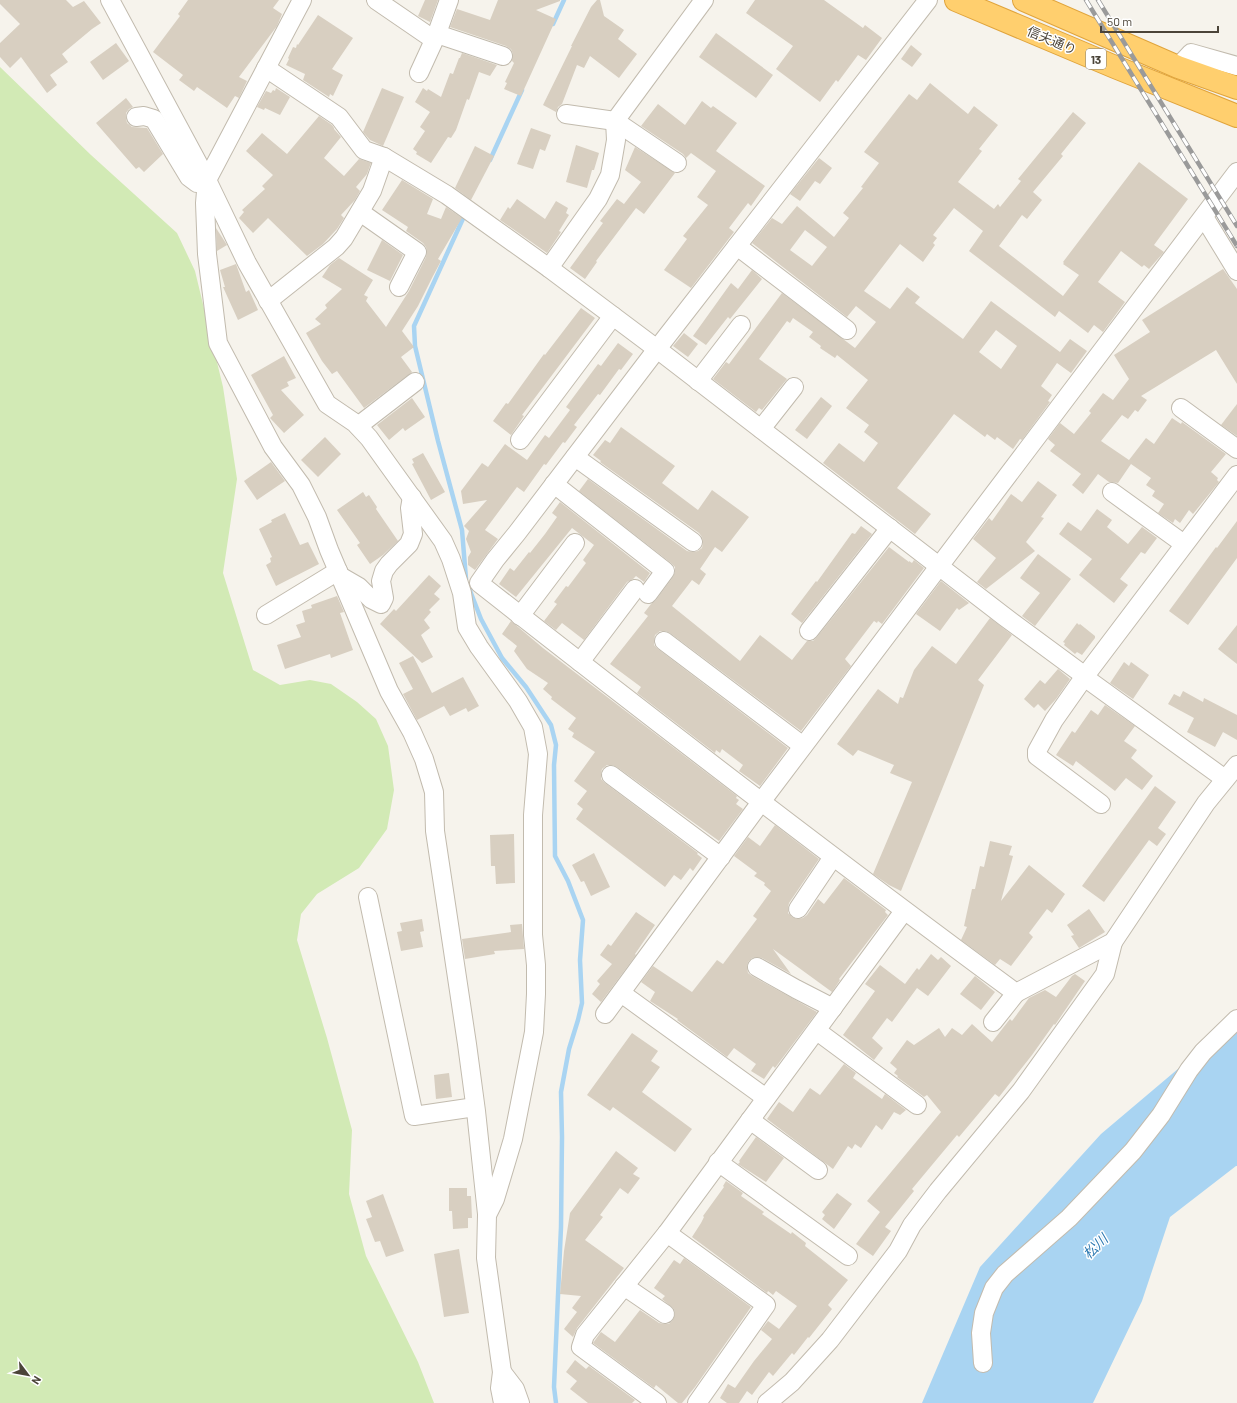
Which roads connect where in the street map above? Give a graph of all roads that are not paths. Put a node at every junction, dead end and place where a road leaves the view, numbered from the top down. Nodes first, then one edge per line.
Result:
1 (110, 0) edge
2 (302, 0) edge
3 (376, 0) edge
4 (448, 0) edge
5 (704, 0) edge
6 (928, 0) edge
7 (956, 0) edge
8 (1024, 0) edge
9 (436, 36) junction
10 (503, 56) dead end
11 (1237, 66) edge
12 (1178, 67) junction
13 (266, 68) junction
14 (419, 73) dead end
15 (1237, 88) edge
16 (566, 114) dead end
17 (1237, 116) edge
18 (136, 117) dead end
19 (615, 121) junction
20 (384, 157) junction
21 (677, 163) dead end
22 (1237, 172) edge
23 (206, 180) junction
24 (360, 212) junction
25 (1204, 216) junction
26 (737, 246) junction
27 (549, 268) junction
28 (1237, 270) edge
29 (399, 287) dead end
30 (268, 301) junction
31 (613, 316) junction
32 (741, 325) dead end
33 (848, 330) dead end
34 (657, 349) junction
35 (698, 381) junction
36 (415, 382) dead end
37 (794, 386) dead end
38 (1181, 408) dead end
39 (358, 426) junction
40 (761, 429) junction
41 (520, 440) dead end
42 (1237, 449) edge
43 (575, 457) junction
44 (1237, 475) edge
45 (554, 484) junction
46 (1112, 492) dead end
47 (412, 497) junction
48 (890, 528) junction
49 (693, 542) dead end
50 (575, 543) dead end
51 (1184, 544) junction
52 (940, 565) junction
53 (339, 574) junction
54 (479, 583) junction
55 (462, 593) junction
56 (266, 616) dead end
57 (520, 616) junction
58 (809, 631) dead end
59 (664, 641) dead end
60 (580, 662) junction
61 (1085, 676) junction
62 (803, 746) junction
63 (1237, 765) edge
64 (611, 775) dead end
65 (1225, 779) junction
66 (760, 802) junction
67 (1101, 804) dead end
68 (721, 857) junction
69 (833, 857) junction
70 (368, 897) dead end
71 (798, 909) dead end
72 (904, 911) junction
73 (1113, 942) junction
74 (757, 967) dead end
75 (621, 993) junction
76 (1016, 993) junction
77 (833, 1008) junction
78 (605, 1014) dead end
79 (1237, 1019) edge
80 (993, 1022) dead end
81 (817, 1030) junction
82 (766, 1098) junction
83 (917, 1105) dead end
84 (475, 1107) junction
85 (750, 1120) junction
86 (718, 1162) junction
87 (818, 1170) dead end
88 (487, 1215) junction
89 (667, 1233) junction
90 (848, 1256) dead end
91 (624, 1286) junction
92 (665, 1314) dead end
93 (983, 1363) dead end
94 (502, 1372) junction
95 (650, 1401) edge
96 (503, 1403) edge
97 (520, 1403) edge
98 (697, 1403) edge
99 (767, 1403) edge

1 - 23 street
2 - 13 street
3 - 9 street
4 - 9 street
5 - 19 street
6 - 26 street
7 - 17 highway, 信夫通り / 13
8 - 12 highway, 信夫通り / 13
9 - 10 street
9 - 14 street
11 - 12 street
12 - 15 highway, 信夫通り / 13
13 - 20 street
13 - 23 street
16 - 19 street
18 - 23 street
19 - 21 street
19 - 27 street
20 - 24 street
20 - 27 street
22 - 25 street
23 - 30 street
23 - 53 street
24 - 29 street
24 - 30 street
25 - 28 street
25 - 52 street
26 - 33 street
26 - 34 street
27 - 31 street
30 - 39 street
31 - 34 street
31 - 41 street
32 - 35 street
34 - 35 street
34 - 43 street
35 - 40 street
36 - 39 street
37 - 40 street
38 - 42 street
39 - 47 street
40 - 48 street
43 - 45 street
43 - 49 street
44 - 51 street
45 - 54 street
45 - 60 street
46 - 51 street
47 - 53 street
47 - 55 street
48 - 52 street
48 - 58 street
50 - 57 street
51 - 61 street
52 - 61 street
52 - 62 street
53 - 56 street
53 - 84 street
54 - 55 street
54 - 57 street
55 - 88 street
57 - 60 street
59 - 62 street
60 - 66 street
61 - 65 street
61 - 67 street
62 - 66 street
63 - 65 street
64 - 68 street
65 - 73 street
66 - 68 street
66 - 69 street
68 - 75 street
69 - 71 street
69 - 72 street
70 - 84 street
72 - 76 street
72 - 77 street
73 - 76 street
73 - 99 street
74 - 77 street
75 - 78 street
75 - 82 street
76 - 80 street
77 - 81 street
79 - 93 street
81 - 82 street
81 - 83 street
82 - 85 street
84 - 88 street
85 - 86 street
85 - 87 street
86 - 89 street
86 - 90 street
88 - 94 street
89 - 91 street
89 - 98 street
91 - 92 street
91 - 95 street
94 - 96 street
94 - 97 street

